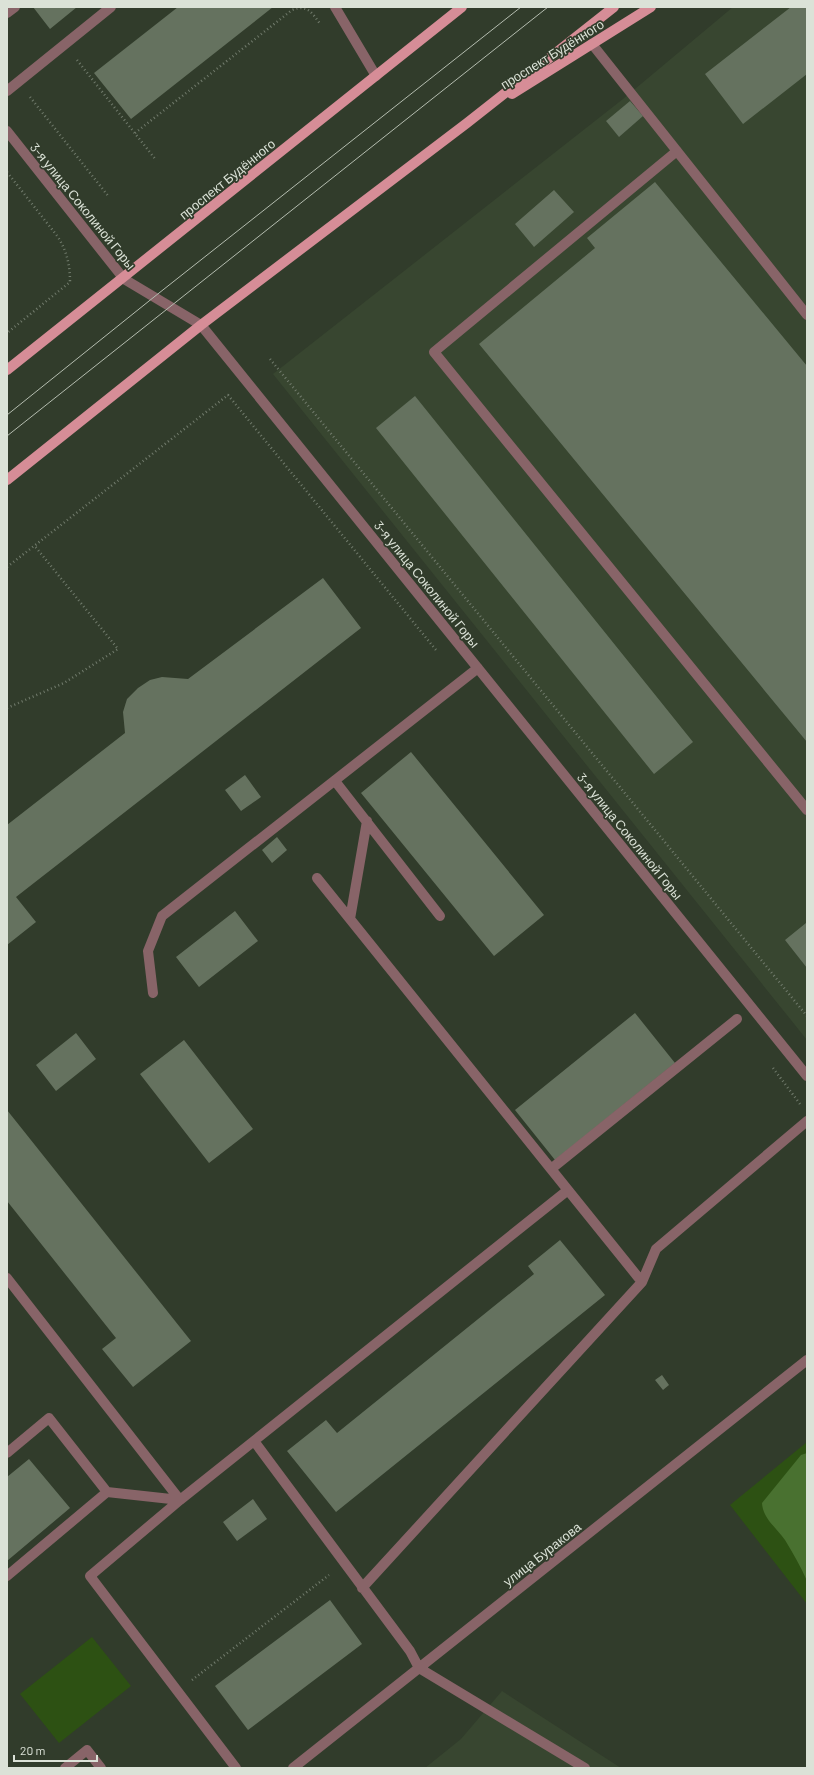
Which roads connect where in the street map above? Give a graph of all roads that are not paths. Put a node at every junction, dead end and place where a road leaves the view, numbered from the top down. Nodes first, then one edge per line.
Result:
1 (15, 7) edge
2 (111, 7) edge
3 (335, 7) edge
4 (462, 7) edge
5 (614, 7) edge
6 (651, 7) edge
7 (7, 13) edge
8 (592, 44) junction
9 (376, 76) junction
10 (7, 90) edge
11 (467, 123) junction
12 (7, 131) edge
13 (677, 151) junction
14 (124, 279) junction
15 (807, 315) edge
16 (201, 324) junction
17 (7, 370) edge
18 (7, 480) edge
19 (478, 668) junction
20 (335, 781) junction
21 (807, 810) edge
22 (366, 821) junction
23 (317, 878) dead end
24 (440, 916) dead end
25 (350, 919) junction
26 (153, 993) dead end
27 (737, 1019) dead end
28 (807, 1076) edge
29 (807, 1121) edge
30 (551, 1169) junction
31 (568, 1190) junction
32 (7, 1278) edge
33 (642, 1282) junction
34 (807, 1360) edge
35 (254, 1441) junction
36 (7, 1452) edge
37 (107, 1492) junction
38 (180, 1500) junction
39 (7, 1576) edge
40 (362, 1588) junction
41 (419, 1668) junction
42 (65, 1768) edge
43 (101, 1768) edge
44 (236, 1768) edge
45 (292, 1768) edge
46 (585, 1768) edge

1 - 7 street
2 - 10 street
3 - 9 street
4 - 9 main road, проспект Будённого
5 - 11 main road, проспект Будённого
6 - 8 main road, проспект Будённого
8 - 11 main road, проспект Будённого
8 - 13 street
9 - 14 main road, проспект Будённого
11 - 16 main road, проспект Будённого
12 - 14 street, 3-я улица Соколиной Горы
13 - 15 street
13 - 21 street
14 - 16 street, 3-я улица Соколиной Горы
14 - 17 main road, проспект Будённого
16 - 18 main road, проспект Будённого
16 - 19 street, 3-я улица Соколиной Горы
19 - 20 street
19 - 28 street, 3-я улица Соколиной Горы
20 - 22 street
20 - 26 street
22 - 24 street
22 - 25 street
23 - 25 street
25 - 30 street
27 - 30 street
29 - 33 street
30 - 31 street
31 - 33 street
31 - 35 street
32 - 38 street
33 - 40 street
34 - 41 street, улица Буракова
35 - 38 street
35 - 40 street
36 - 37 street
37 - 38 street
37 - 39 street
38 - 44 street
40 - 41 street
41 - 45 street, улица Буракова
41 - 46 street
42 - 43 street

